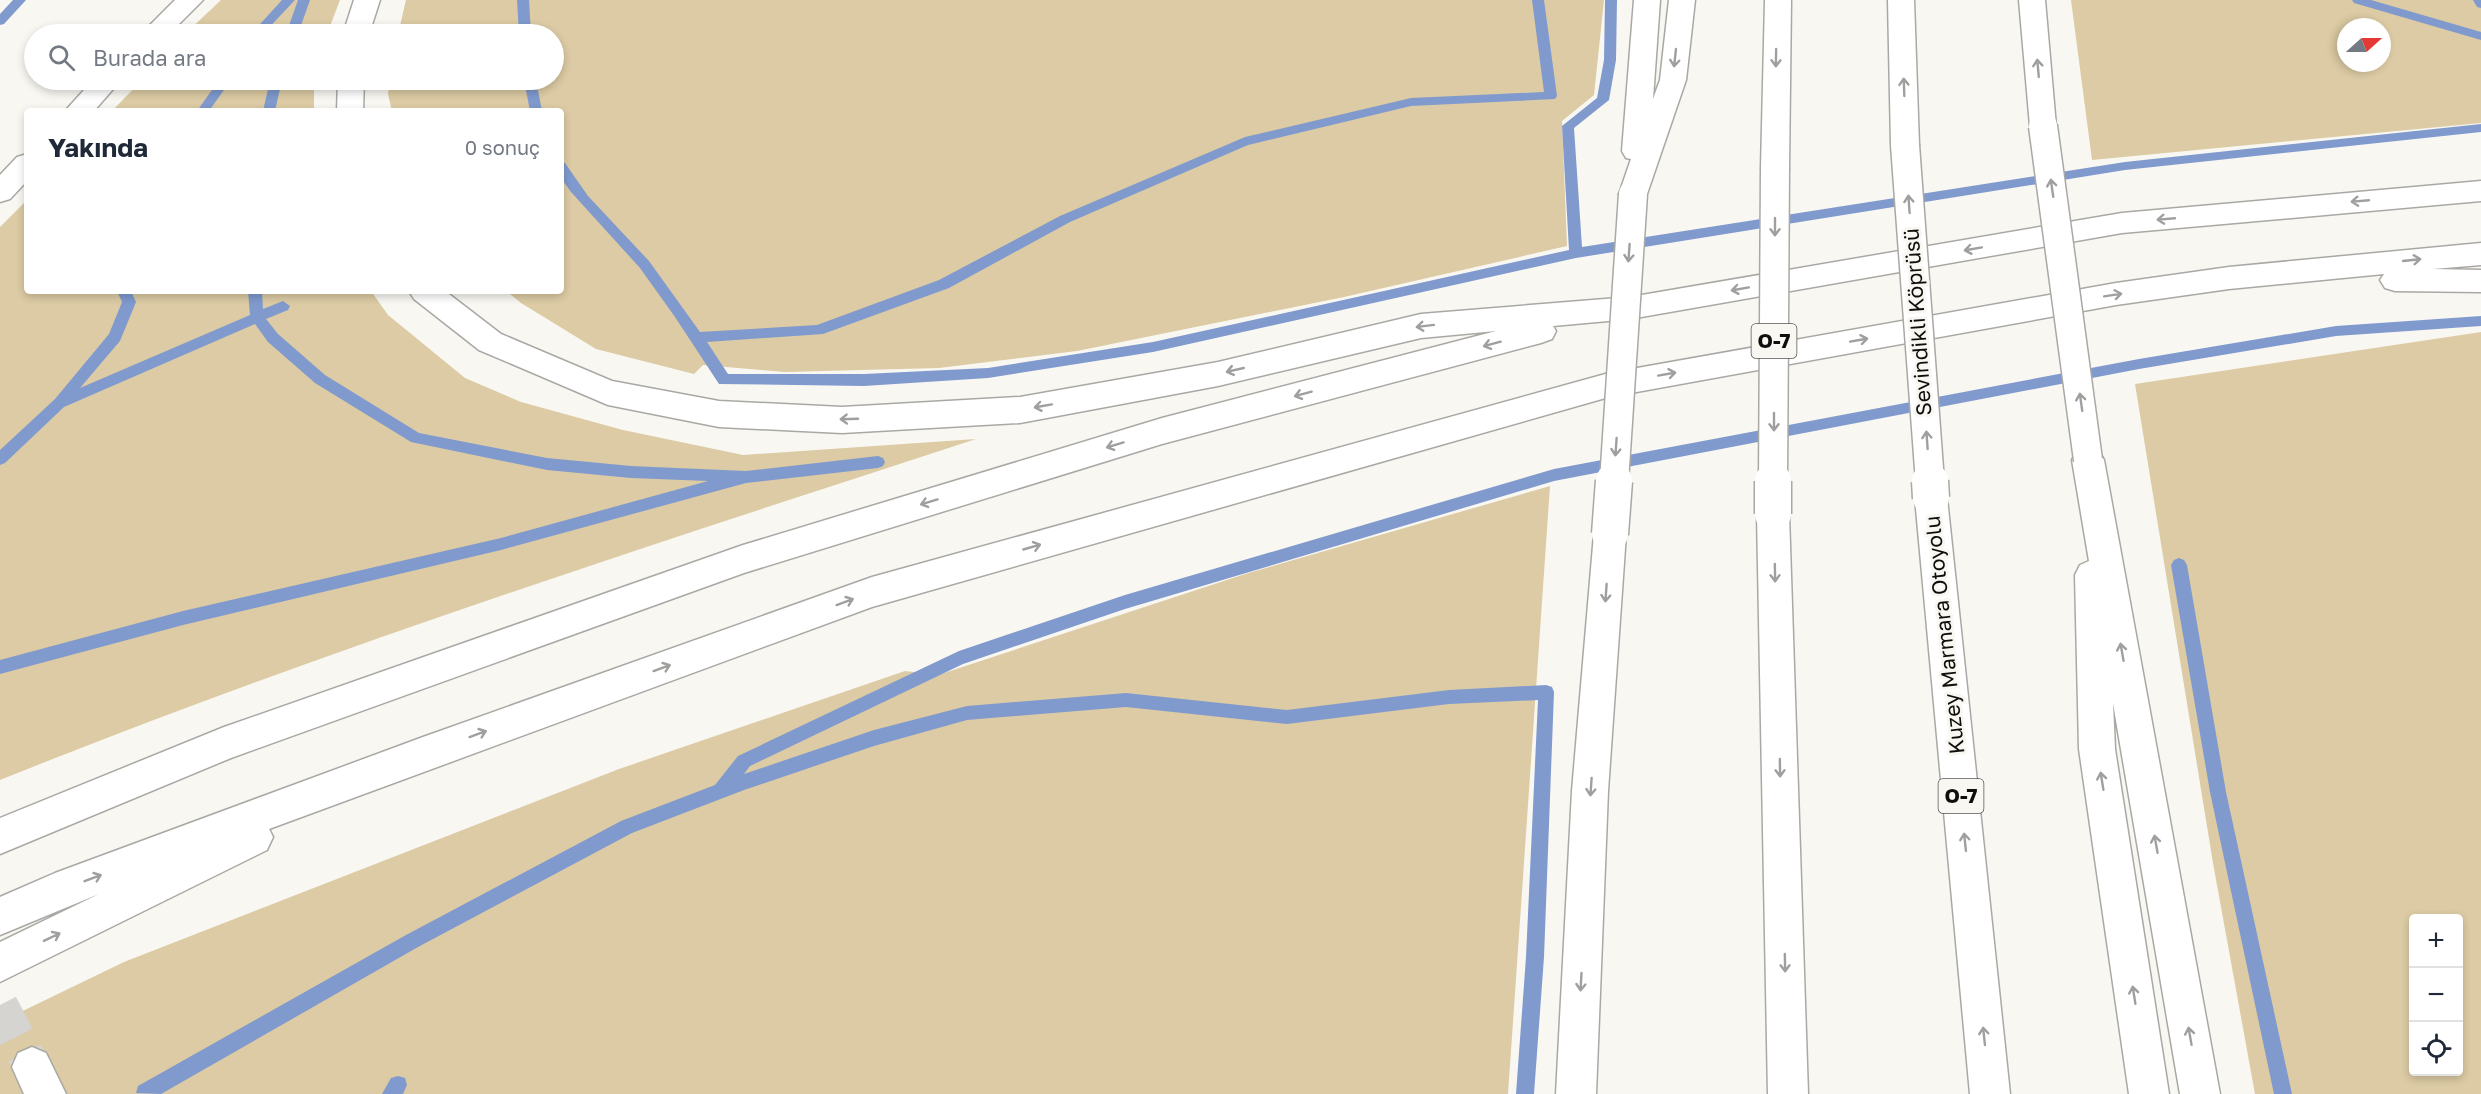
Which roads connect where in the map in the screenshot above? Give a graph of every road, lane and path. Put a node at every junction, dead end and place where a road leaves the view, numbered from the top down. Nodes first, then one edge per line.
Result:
1 (190, 0) edge
2 (367, 0) edge
3 (1647, 0) edge
4 (1682, 0) edge
5 (1778, 0) edge
6 (1901, 0) edge
7 (2032, 0) edge
8 (165, 24) edge
9 (359, 24) edge
10 (98, 90) edge
11 (351, 90) edge
12 (81, 108) edge
13 (350, 108) edge
14 (24, 167) edge
15 (2481, 179) edge
16 (2481, 191) edge
17 (0, 192) edge
18 (1633, 194) junction
19 (2418, 195) junction
20 (2481, 254) edge
21 (2229, 278) junction
22 (2481, 281) edge
23 (428, 294) edge
24 (1630, 308) junction
25 (2088, 460) junction
26 (1931, 498) joint
27 (423, 754) junction
28 (0, 836) edge
29 (0, 916) edge
30 (0, 963) edge
31 (1576, 1094) edge
32 (1788, 1094) edge
33 (1990, 1094) edge
34 (2149, 1094) edge
35 (2200, 1094) edge

1 - 8 highway
2 - 9 highway
3 - 18 highway
4 -> 18 highway
5 -> 32 highway, O-7, bridge
26 -> 6 highway, Sevindikli Köprüsü / O-7, bridge
25 -> 7 highway, bridge
10 - 12 highway
11 - 13 highway
14 - 17 highway
15 - 19 highway
16 - 19 highway
18 -> 31 highway, bridge
19 -> 24 highway
21 -> 20 highway
21 - 22 highway
27 -> 21 highway
24 -> 23 highway
24 -> 28 highway
34 -> 25 highway
35 -> 25 highway
33 -> 26 highway, Kuzey Marmara Otoyolu / O-7
29 -> 27 highway
30 -> 27 highway

